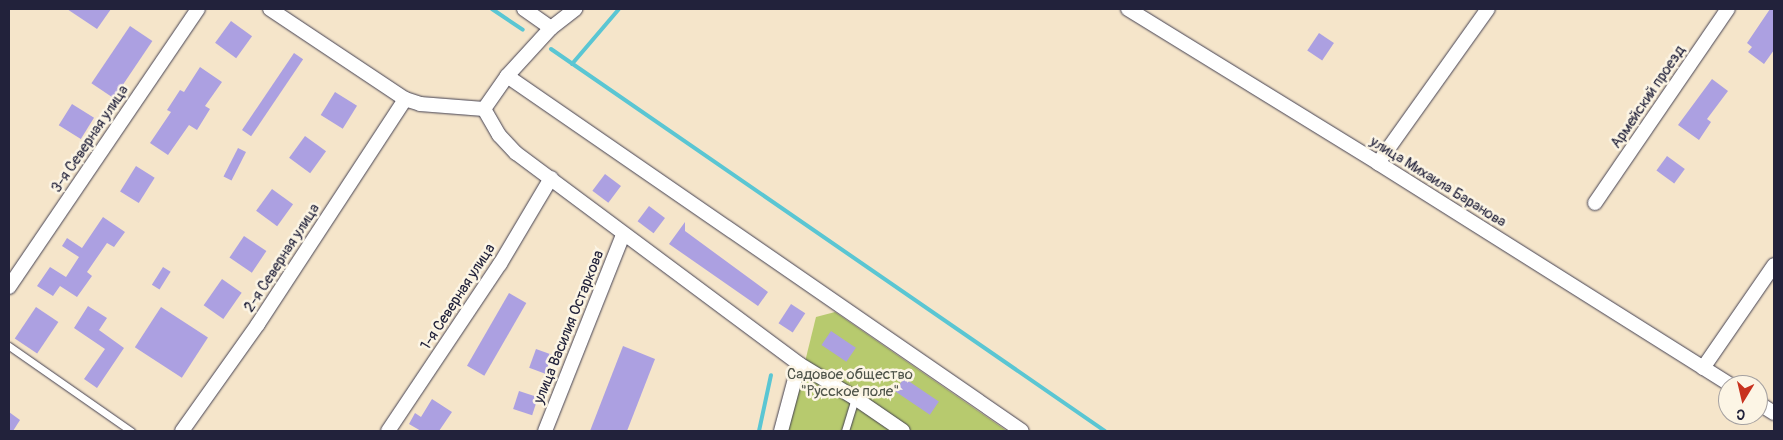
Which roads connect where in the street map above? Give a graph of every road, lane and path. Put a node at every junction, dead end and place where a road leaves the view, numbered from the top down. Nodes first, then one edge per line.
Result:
1 (198, 9) edge
2 (270, 9) edge
3 (524, 9) edge
4 (575, 9) edge
5 (1128, 9) edge
6 (1488, 9) edge
7 (1728, 9) edge
8 (550, 28) junction
9 (507, 76) junction
10 (405, 99) junction
11 (484, 108) junction
12 (1378, 163) junction
13 (551, 178) junction
14 (1595, 203) dead end
15 (623, 235) junction
16 (1774, 265) edge
17 (9, 287) edge
18 (9, 346) edge
19 (799, 364) junction
20 (1703, 368) junction
21 (1718, 377) edge
22 (855, 398) junction
23 (131, 431) edge
24 (182, 431) edge
25 (388, 431) edge
26 (545, 431) edge
27 (781, 431) edge
28 (845, 431) edge
29 (903, 431) edge
30 (1022, 431) edge

1 - 17 street, 3-я Северная улица
2 - 10 street
3 - 8 street
4 - 8 street
5 - 12 street, улица Михаила Баранова
6 - 12 street
7 - 14 street, Армейский проезд
8 - 9 street
9 - 11 street
9 - 30 street
10 - 11 street
10 - 24 street, 2-я Северная улица
11 - 13 street
12 - 20 street, улица Михаила Баранова
13 - 15 street
13 - 25 street, 1-я Северная улица
15 - 19 street
15 - 26 street, улица Василия Остаркова
16 - 20 street
18 - 23 lane
19 - 22 street
19 - 27 street
20 - 21 street, улица Михаила Баранова
22 - 28 lane
22 - 29 street

